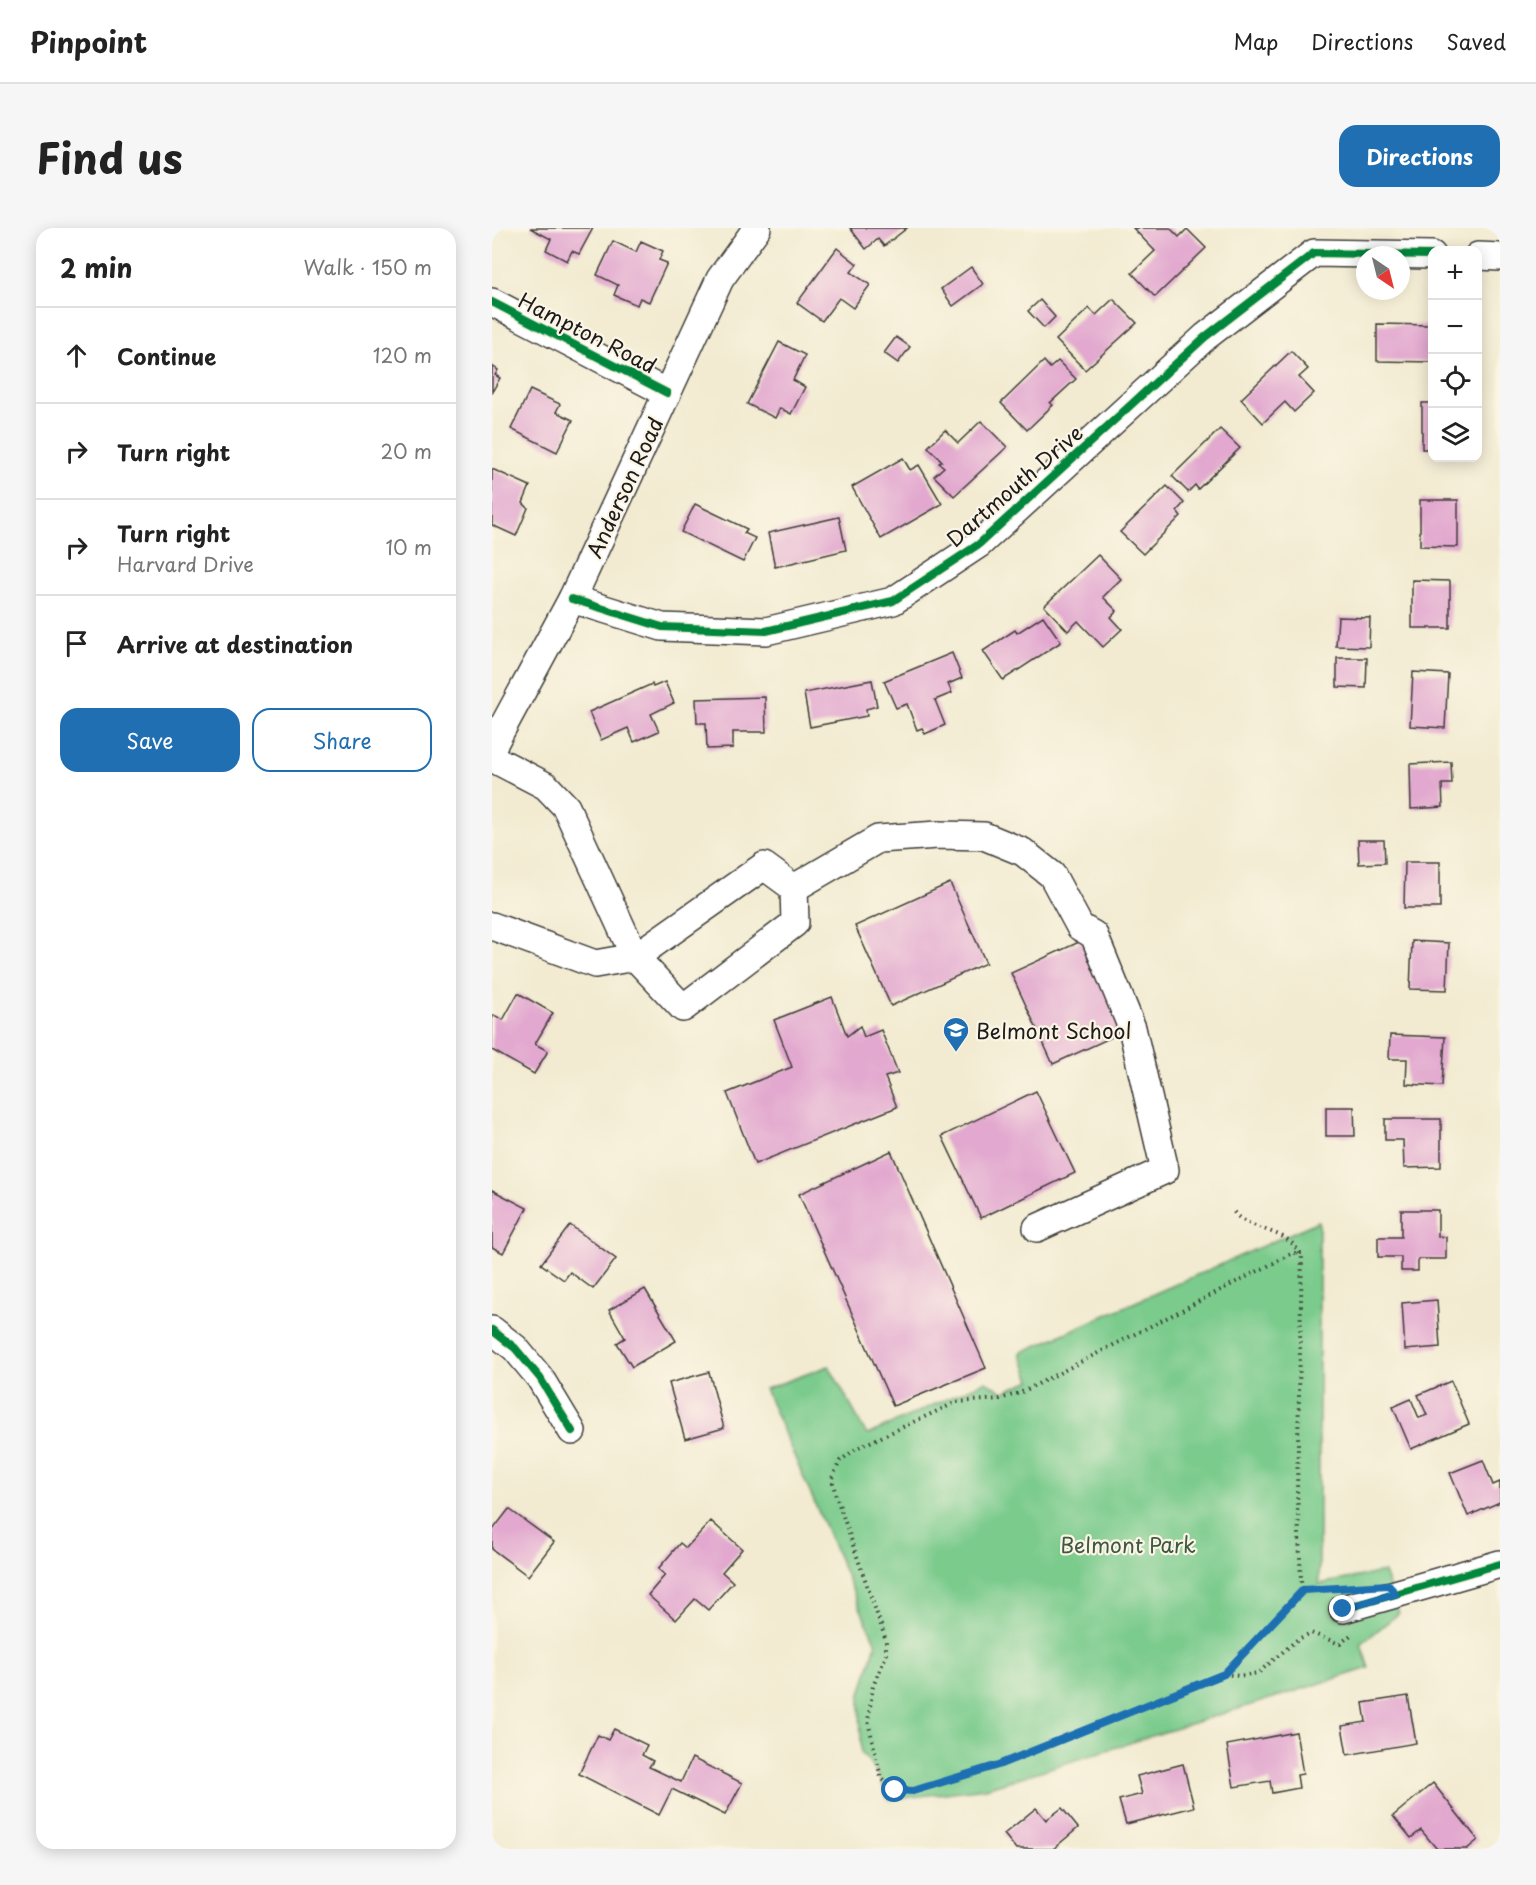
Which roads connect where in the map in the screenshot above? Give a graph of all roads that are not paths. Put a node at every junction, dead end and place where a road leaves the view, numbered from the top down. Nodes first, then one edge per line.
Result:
1 (757, 228) edge
2 (1428, 255) edge
3 (1482, 256) edge
4 (1500, 256) edge
5 (492, 303) edge
6 (667, 393) junction
7 (572, 599) junction
8 (492, 747) edge
9 (492, 758) edge
10 (794, 888) junction
11 (492, 926) edge
12 (635, 957) junction
13 (1037, 1228) dead end
14 (492, 1330) edge
15 (572, 1431) dead end
16 (1500, 1564) edge
17 (1346, 1609) road end

1 - 6 street, Anderson Road
2 - 7 street, Dartmouth Drive
3 - 4 street
5 - 6 street, Hampton Road
6 - 7 street, Anderson Road
7 - 8 street, Anderson Road
9 - 12 street
10 - 12 street
10 - 12 street
10 - 13 street
11 - 12 street
14 - 15 street
16 - 17 street

